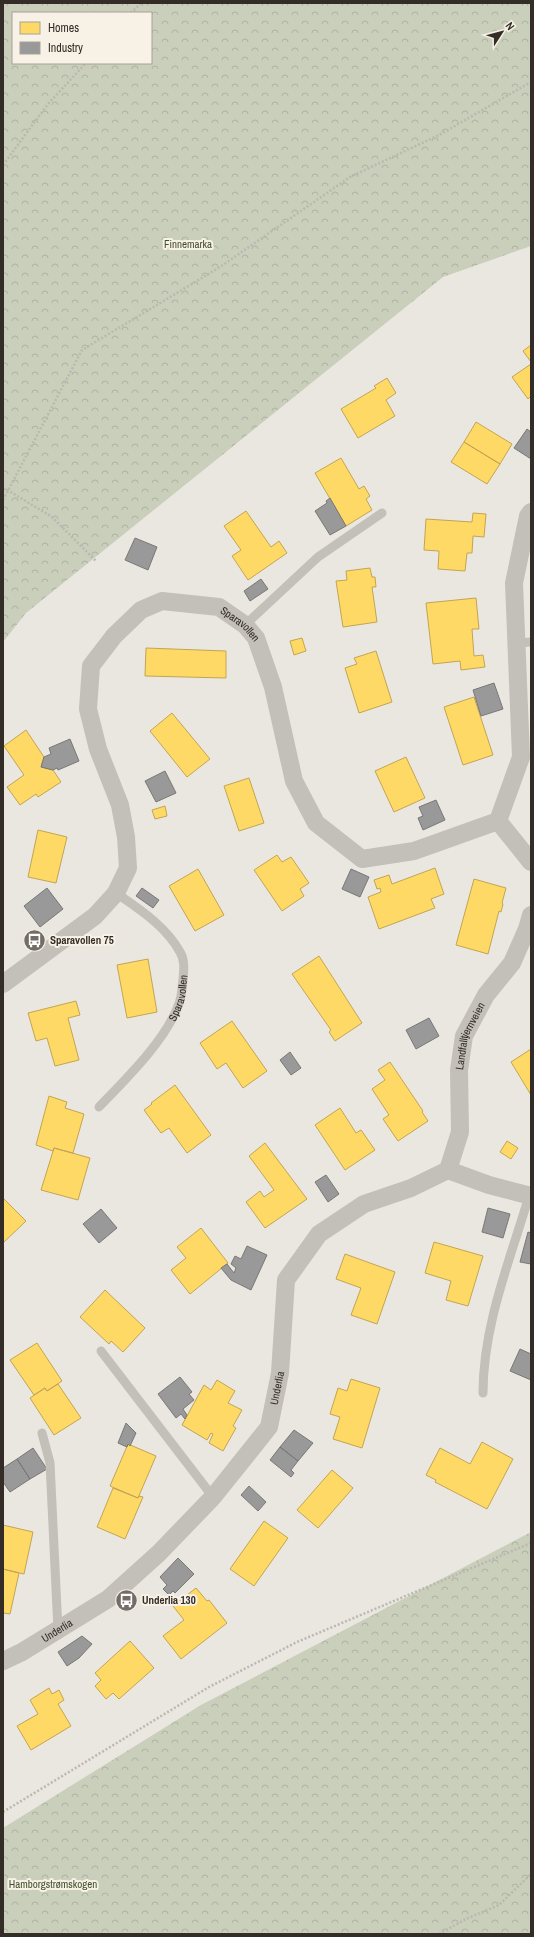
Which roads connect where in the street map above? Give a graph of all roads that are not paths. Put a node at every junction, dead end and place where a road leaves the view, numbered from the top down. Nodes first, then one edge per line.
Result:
1 (531, 512) edge
2 (382, 513) dead end
3 (245, 625) junction
4 (524, 643) edge
5 (498, 821) junction
6 (531, 862) edge
7 (116, 893) junction
8 (531, 915) edge
9 (3, 984) edge
10 (100, 1106) dead end
11 (448, 1170) junction
12 (530, 1196) edge
13 (101, 1351) dead end
14 (484, 1393) dead end
15 (42, 1433) dead end
16 (213, 1497) junction
17 (58, 1630) junction
18 (3, 1661) edge

1 - 4 street
2 - 3 lane
3 - 5 street, Sparavollen
3 - 7 street, Sparavollen
4 - 5 street
5 - 6 street
7 - 9 street, Sparavollen
7 - 10 lane, Sparavollen
8 - 11 street, Landfalltjernveien
11 - 12 street
11 - 16 street, Underlia
12 - 14 lane
13 - 16 lane
15 - 17 lane
16 - 17 street, Underlia
17 - 18 street, Underlia

